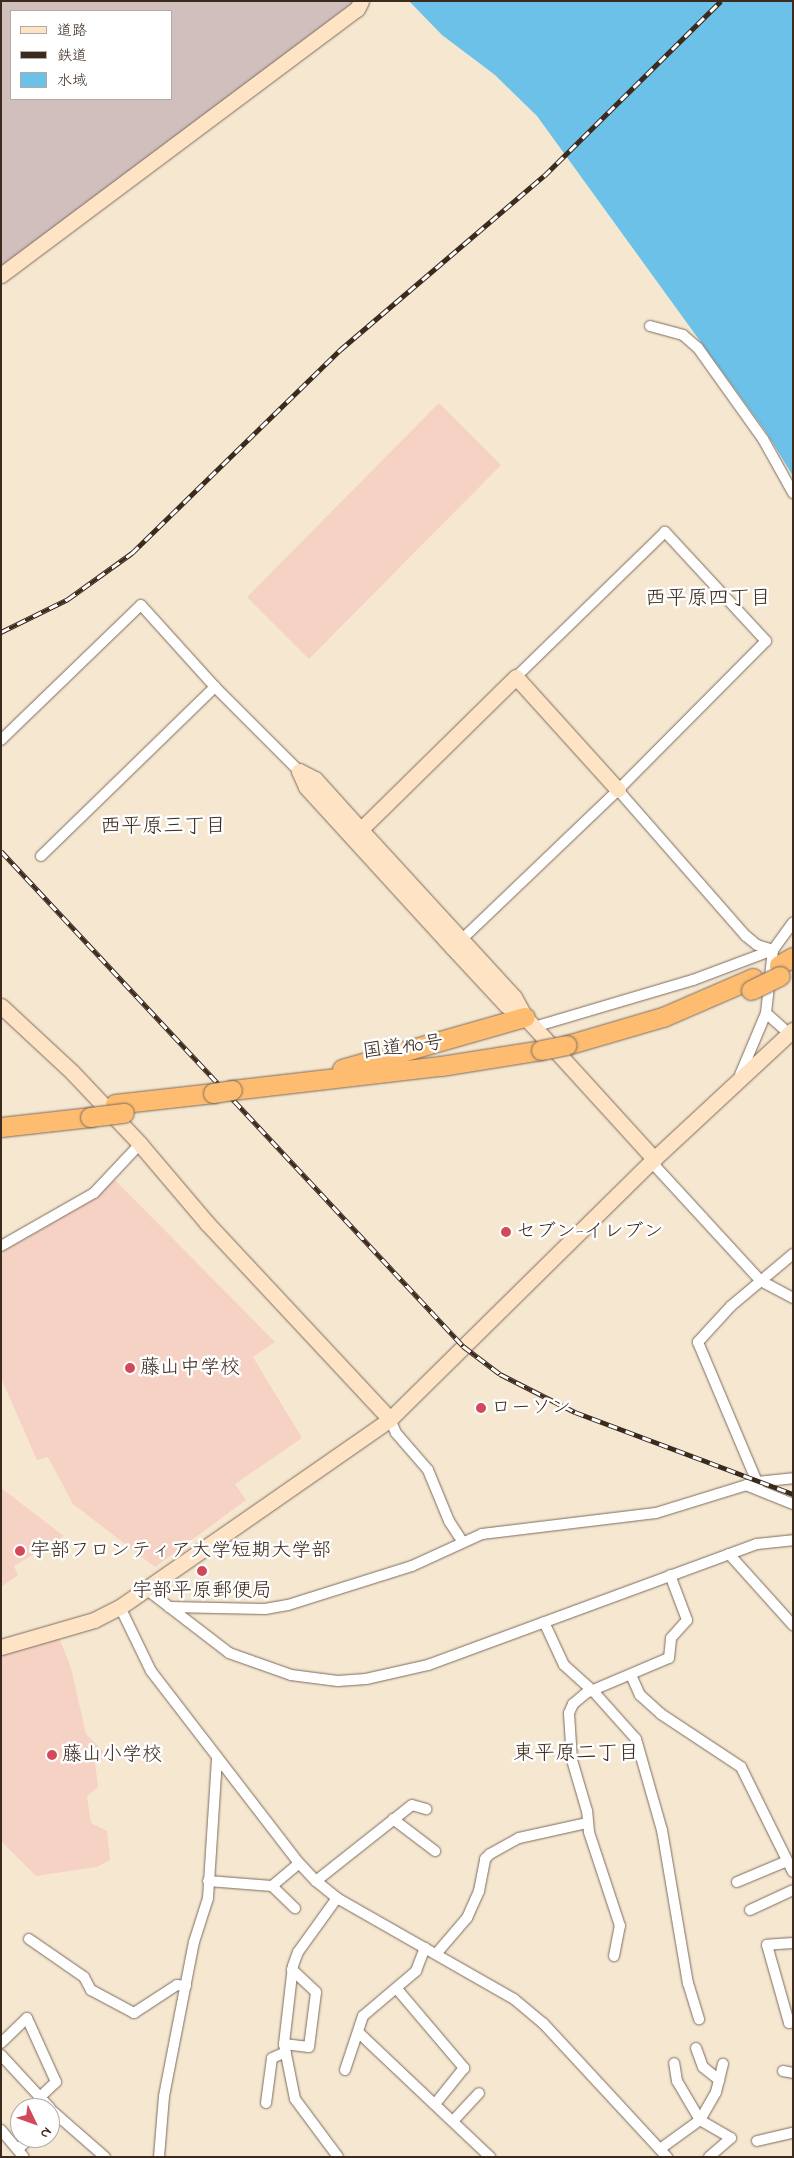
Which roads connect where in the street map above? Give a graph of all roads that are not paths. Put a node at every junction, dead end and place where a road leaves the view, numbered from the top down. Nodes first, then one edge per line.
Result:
1 (361, 1) edge
2 (1, 275) edge
3 (650, 326) dead end
4 (793, 493) edge
5 (516, 677) junction
6 (215, 687) junction
7 (1, 740) edge
8 (299, 771) joint
9 (618, 790) junction
10 (356, 833) junction
11 (41, 856) dead end
12 (793, 922) edge
13 (457, 944) junction
14 (783, 964) edge
15 (506, 1005) junction
16 (1, 1006) edge
17 (766, 1013) junction
18 (529, 1022) junction
19 (490, 1026) junction
20 (790, 1032) edge
21 (544, 1054) junction
22 (738, 1078) junction
23 (303, 1082) junction
24 (227, 1096) junction
25 (86, 1112) junction
26 (1, 1118) edge
27 (1, 1127) edge
28 (140, 1144) junction
29 (654, 1159) junction
30 (1, 1246) edge
31 (793, 1254) edge
32 (761, 1281) junction
33 (793, 1298) edge
34 (390, 1418) junction
35 (793, 1478) edge
36 (757, 1482) junction
37 (746, 1486) junction
38 (793, 1504) edge
39 (793, 1540) edge
40 (462, 1541) junction
41 (729, 1554) junction
42 (670, 1576) junction
43 (146, 1589) junction
44 (120, 1607) junction
45 (169, 1607) junction
46 (544, 1622) junction
47 (793, 1625) edge
48 (1, 1647) edge
49 (631, 1675) junction
50 (594, 1692) junction
51 (217, 1758) junction
52 (426, 1809) dead end
53 (392, 1819) junction
54 (587, 1823) junction
55 (435, 1851) dead end
56 (787, 1861) junction
57 (298, 1863) junction
58 (793, 1872) edge
59 (208, 1881) junction
60 (316, 1881) junction
61 (737, 1882) dead end
62 (272, 1886) junction
63 (793, 1890) edge
64 (337, 1898) junction
65 (295, 1908) dead end
66 (750, 1910) dead end
67 (29, 1939) dead end
68 (793, 1942) edge
69 (425, 1948) junction
70 (436, 1954) junction
71 (614, 1956) dead end
72 (292, 1970) junction
73 (186, 1986) junction
74 (397, 1989) junction
75 (698, 2019) dead end
76 (793, 2022) edge
77 (358, 2032) junction
78 (1, 2043) edge
79 (285, 2048) junction
80 (696, 2048) dead end
81 (1, 2055) edge
82 (674, 2063) dead end
83 (723, 2064) dead end
84 (345, 2070) dead end
85 (719, 2080) junction
86 (479, 2093) dead end
87 (41, 2096) joint
88 (266, 2104) dead end
89 (435, 2104) junction
90 (60, 2120) edge
91 (700, 2120) junction
92 (453, 2121) junction
93 (1, 2130) edge
94 (793, 2133) edge
95 (757, 2141) dead end
96 (22, 2152) edge
97 (663, 2153) edge
98 (105, 2157) edge
99 (159, 2157) edge
100 (338, 2157) edge
101 (490, 2157) edge
102 (709, 2157) edge

1 - 2 street
3 - 4 street
5 - 9 street
5 - 9 street
5 - 10 street
6 - 7 street
6 - 8 street
6 - 11 street
8 - 10 street
9 - 13 street
9 - 14 street
10 - 13 street
12 - 14 street
13 - 15 street
13 - 18 street
14 - 17 street
14 - 18 street
14 - 21 highway, 国道190号, bridge
15 - 18 street
15 - 19 highway
16 - 28 street
17 - 20 street
17 - 22 street
18 - 19 highway
18 - 29 street
19 - 23 highway
20 - 22 street
21 - 23 highway, 国道190号
21 - 24 highway, 国道190号
22 - 29 street
23 - 24 highway, 国道190号
24 - 25 highway, 国道190号, bridge
25 - 26 highway, 国道190号
25 - 27 highway, 国道190号
28 - 30 street
28 - 34 street
29 - 32 street
29 - 34 street
31 - 32 street
32 - 33 street
32 - 36 street
34 - 40 street
34 - 43 street
35 - 36 street
36 - 37 street
37 - 38 street
37 - 40 street
39 - 41 street
40 - 45 street
41 - 42 street
41 - 47 street
42 - 46 street
42 - 49 street
43 - 44 street
43 - 45 street
44 - 48 street
44 - 51 street
45 - 46 street
46 - 50 street
49 - 50 street
49 - 56 street
50 - 54 street
50 - 75 street
51 - 57 street
51 - 59 street
52 - 53 street
53 - 55 street
53 - 60 street
54 - 70 street
54 - 71 street
56 - 58 street
56 - 61 street
57 - 60 street
57 - 62 street
59 - 62 street
59 - 73 street
60 - 64 street
62 - 65 street
63 - 66 street
64 - 69 street
64 - 72 street
67 - 73 street
68 - 76 street
69 - 70 street
69 - 74 street
70 - 97 street
72 - 79 street
72 - 79 street
73 - 99 street
74 - 77 street
74 - 89 street
77 - 84 street
77 - 89 street
78 - 87 street
79 - 88 street
79 - 100 street
80 - 85 street
81 - 87 street
82 - 91 street
83 - 85 street
85 - 91 street
86 - 92 street
89 - 92 street
90 - 98 street
91 - 97 street
91 - 102 street
92 - 101 street
93 - 96 street
94 - 95 street

